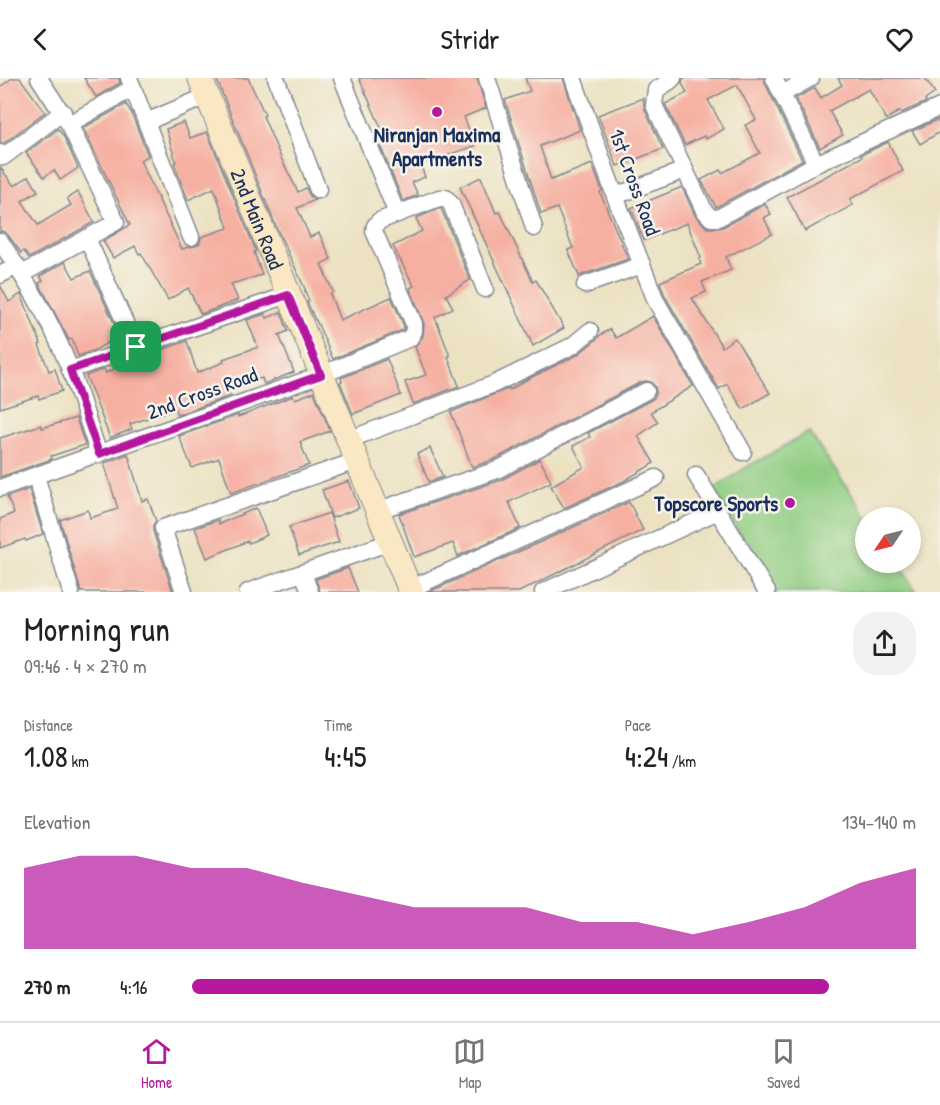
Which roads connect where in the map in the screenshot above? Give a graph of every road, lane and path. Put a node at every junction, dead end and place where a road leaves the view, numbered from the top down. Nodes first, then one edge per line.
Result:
1 (39, 78) edge
2 (276, 78) edge
3 (342, 78) edge
4 (487, 78) edge
5 (573, 78) edge
6 (673, 78) edge
7 (774, 78) edge
8 (811, 78) edge
9 (131, 83) edge
10 (205, 83) edge
11 (782, 94) junction
12 (940, 107) edge
13 (66, 118) junction
14 (146, 122) junction
15 (0, 153) edge
16 (816, 164) junction
17 (685, 170) junction
18 (318, 190) dead end
19 (615, 196) junction
20 (397, 214) junction
21 (534, 228) dead end
22 (191, 237) dead end
23 (87, 238) junction
24 (0, 241) edge
25 (642, 265) junction
26 (19, 270) junction
27 (0, 275) edge
28 (585, 285) dead end
29 (485, 289) dead end
30 (288, 295) junction
31 (590, 331) dead end
32 (136, 347) junction
33 (70, 370) junction
34 (321, 375) junction
35 (646, 391) dead end
36 (352, 451) junction
37 (743, 452) dead end
38 (99, 454) junction
39 (696, 475) dead end
40 (36, 476) junction
41 (656, 478) dead end
42 (0, 488) edge
43 (376, 511) junction
44 (718, 511) junction
45 (390, 542) junction
46 (303, 573) junction
47 (410, 591) edge
48 (71, 592) edge
49 (184, 592) edge
50 (248, 592) edge
51 (310, 592) edge
52 (543, 592) edge
53 (767, 592) edge

1 - 13 street
2 - 18 street
3 - 20 street
4 - 21 street
5 - 19 street, 1st Cross Road
6 - 17 street
7 - 11 street
8 - 11 street
9 - 13 street
9 - 14 street
10 - 14 street
10 - 30 street, 2nd Main Road
11 - 16 street
12 - 16 street
13 - 15 street
13 - 23 street
14 - 22 street
16 - 17 street
17 - 19 street
19 - 25 street, 1st Cross Road
20 - 29 street
20 - 34 street, 2nd Cross Road
23 - 26 street
23 - 32 street
24 - 26 street
25 - 28 street
25 - 37 street, 1st Cross Road
26 - 27 street
26 - 33 street
30 - 32 street
30 - 34 street, 2nd Main Road
31 - 36 street
32 - 33 street
33 - 38 street
34 - 36 street, 2nd Main Road
34 - 38 street, 2nd Cross Road
35 - 43 street
36 - 43 street, 2nd Main Road
36 - 49 street
38 - 40 street, 2nd Cross Road
39 - 44 street
40 - 42 street, 2nd Cross Road
40 - 48 street
41 - 47 street
43 - 45 street, 2nd Main Road
44 - 52 street
44 - 53 street
45 - 46 street
45 - 47 street, 2nd Main Road
46 - 50 street
46 - 51 street

